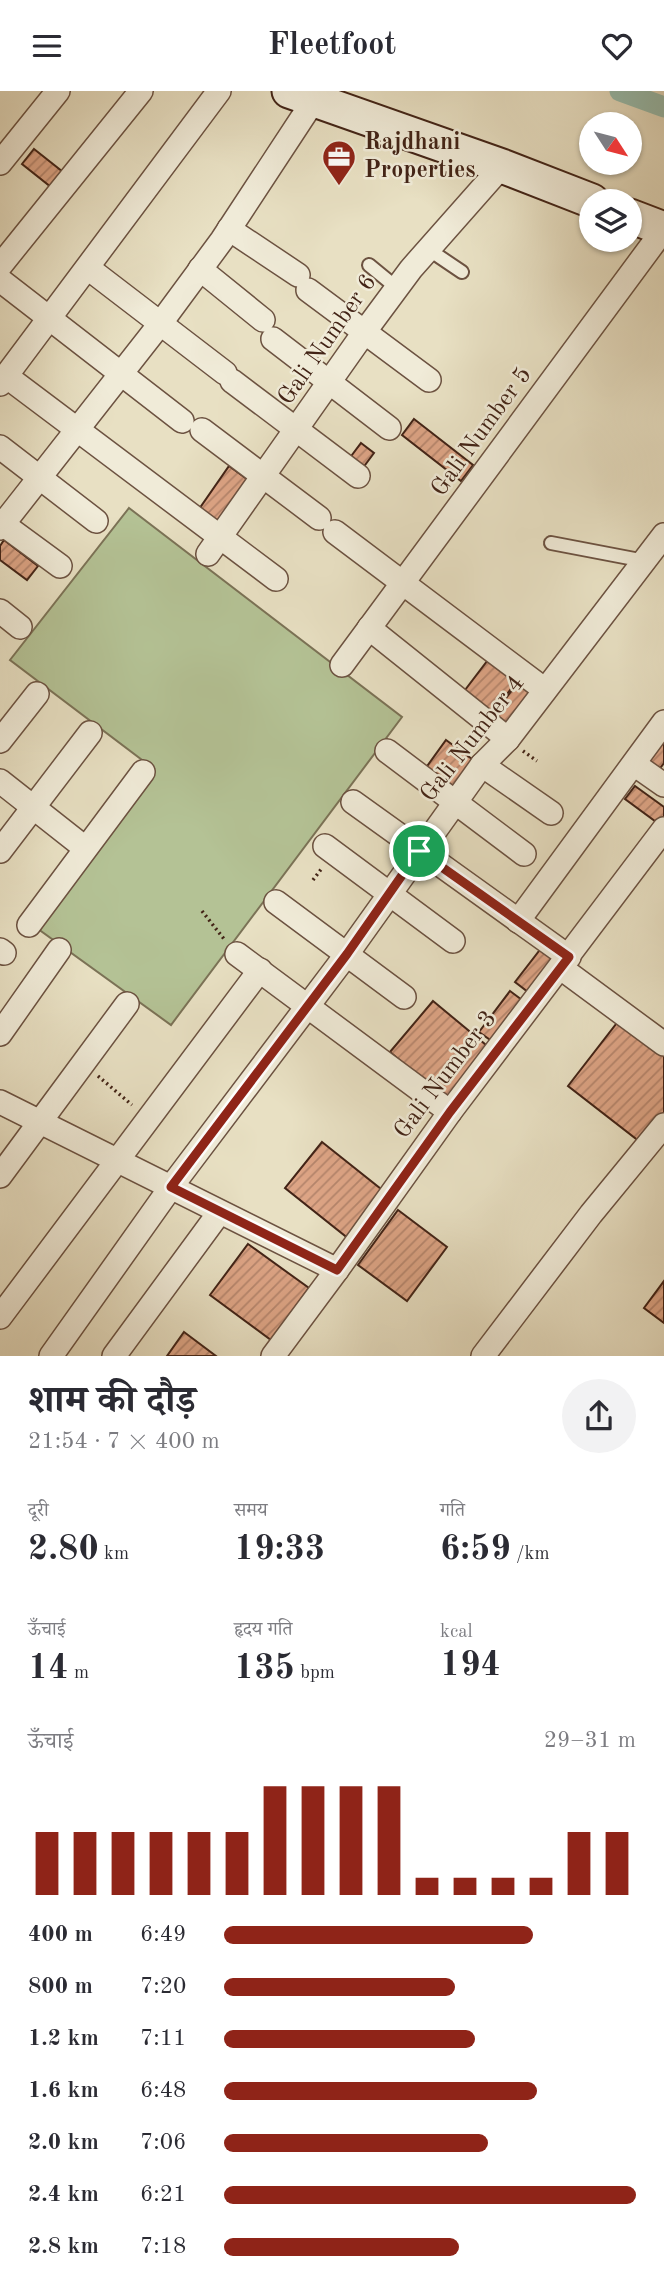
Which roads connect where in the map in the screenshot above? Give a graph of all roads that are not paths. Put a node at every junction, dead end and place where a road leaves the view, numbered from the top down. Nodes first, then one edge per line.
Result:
1 (58, 91) edge
2 (141, 91) edge
3 (219, 91) edge
4 (301, 95) edge
5 (0, 163) edge
6 (502, 166) junction
7 (579, 196) edge
8 (642, 221) edge
9 (229, 229) junction
10 (664, 229) edge
11 (428, 249) junction
12 (369, 265) dead end
13 (0, 266) edge
14 (88, 268) junction
15 (200, 269) junction
16 (461, 272) dead end
17 (0, 280) edge
18 (397, 288) junction
19 (48, 317) junction
20 (160, 324) junction
21 (364, 333) junction
22 (122, 374) junction
23 (3, 380) edge
24 (429, 380) dead end
25 (329, 383) junction
26 (389, 428) dead end
27 (297, 429) junction
28 (78, 430) junction
29 (0, 447) edge
30 (263, 476) junction
31 (358, 476) dead end
32 (40, 478) junction
33 (96, 521) dead end
34 (1, 525) edge
35 (664, 535) edge
36 (551, 543) dead end
37 (214, 546) junction
38 (645, 561) junction
39 (60, 566) dead end
40 (276, 579) dead end
41 (403, 582) junction
42 (0, 611) edge
43 (20, 627) dead end
44 (369, 628) junction
45 (342, 665) dead end
46 (545, 690) junction
47 (37, 694) dead end
48 (663, 724) edge
49 (90, 733) dead end
50 (508, 739) junction
51 (0, 741) edge
52 (387, 751) dead end
53 (634, 764) junction
54 (481, 765) junction
55 (143, 772) dead end
56 (0, 781) edge
57 (664, 785) edge
58 (353, 802) dead end
59 (455, 802) junction
60 (33, 807) junction
61 (551, 813) dead end
62 (664, 829) edge
63 (325, 846) dead end
64 (85, 848) junction
65 (0, 851) edge
66 (419, 851) junction
67 (524, 854) dead end
68 (388, 893) junction
69 (276, 902) dead end
70 (518, 921) junction
71 (29, 925) dead end
72 (453, 941) dead end
73 (60, 950) dead end
74 (237, 954) road end
75 (347, 954) junction
76 (565, 962) junction
77 (260, 970) junction
78 (404, 997) dead end
79 (127, 1004) dead end
80 (308, 1005) junction
81 (0, 1034) edge
82 (664, 1044) edge
83 (0, 1103) edge
84 (450, 1112) junction
85 (38, 1123) junction
86 (664, 1125) edge
87 (117, 1162) junction
88 (0, 1176) edge
89 (171, 1187) junction
90 (219, 1213) junction
91 (337, 1270) junction
92 (0, 1317) edge
93 (489, 1354) edge
94 (51, 1356) edge
95 (114, 1356) edge
96 (273, 1356) edge

1 - 5 street
2 - 13 street
3 - 14 street
4 - 6 main road
4 - 9 street
6 - 7 main road
6 - 11 street, Gali Number 6
8 - 10 main road
9 - 15 street
9 - 21 street
10 - 41 street, Gali Number 5
11 - 16 lane
11 - 18 street, Gali Number 6
12 - 18 lane
14 - 19 street
14 - 20 street
15 - 20 street
15 - 25 street
17 - 19 street
18 - 21 street, Gali Number 6
19 - 22 street
19 - 23 street
20 - 22 street
20 - 27 street
21 - 24 street
21 - 25 street, Gali Number 6
22 - 28 street
22 - 30 street
23 - 28 street
25 - 26 street
25 - 27 street, Gali Number 6
27 - 30 street, Gali Number 6
27 - 31 street
28 - 32 street
28 - 37 street
29 - 32 street
30 - 37 street, Gali Number 6
30 - 41 street
32 - 33 street
32 - 34 street
34 - 39 street
35 - 38 street, Gali Number 4
36 - 38 lane
37 - 40 street
38 - 46 street, Gali Number 4
41 - 44 street, Gali Number 5
41 - 46 street
42 - 43 street
44 - 45 street, Gali Number 5
44 - 50 street
46 - 50 street, Gali Number 4
47 - 51 street
48 - 53 street
49 - 60 street
50 - 54 street, Gali Number 4
52 - 59 street
53 - 57 street
53 - 70 street
54 - 59 street, Gali Number 4
54 - 61 street
55 - 64 street
56 - 60 street
58 - 66 street
59 - 66 street, Gali Number 4
59 - 67 street
60 - 64 street
60 - 65 street
62 - 76 street, Gali Number 3
63 - 68 street
64 - 71 street
66 - 68 street, Gali Number 4
66 - 70 street
68 - 72 street
68 - 75 street, Gali Number 4
69 - 75 street
70 - 76 street
73 - 81 street
74 - 77 street
75 - 78 street
75 - 80 street, Gali Number 4
76 - 82 street
76 - 84 street, Gali Number 3
77 - 80 street
77 - 87 street
79 - 85 street
80 - 84 street
80 - 89 street, Gali Number 4
83 - 85 street
84 - 91 street, Gali Number 3
85 - 87 street
85 - 88 street
86 - 93 street
87 - 89 street
87 - 92 street
89 - 90 street
89 - 94 street, Gali Number 4
90 - 91 street
90 - 95 street
91 - 96 street, Gali Number 3

